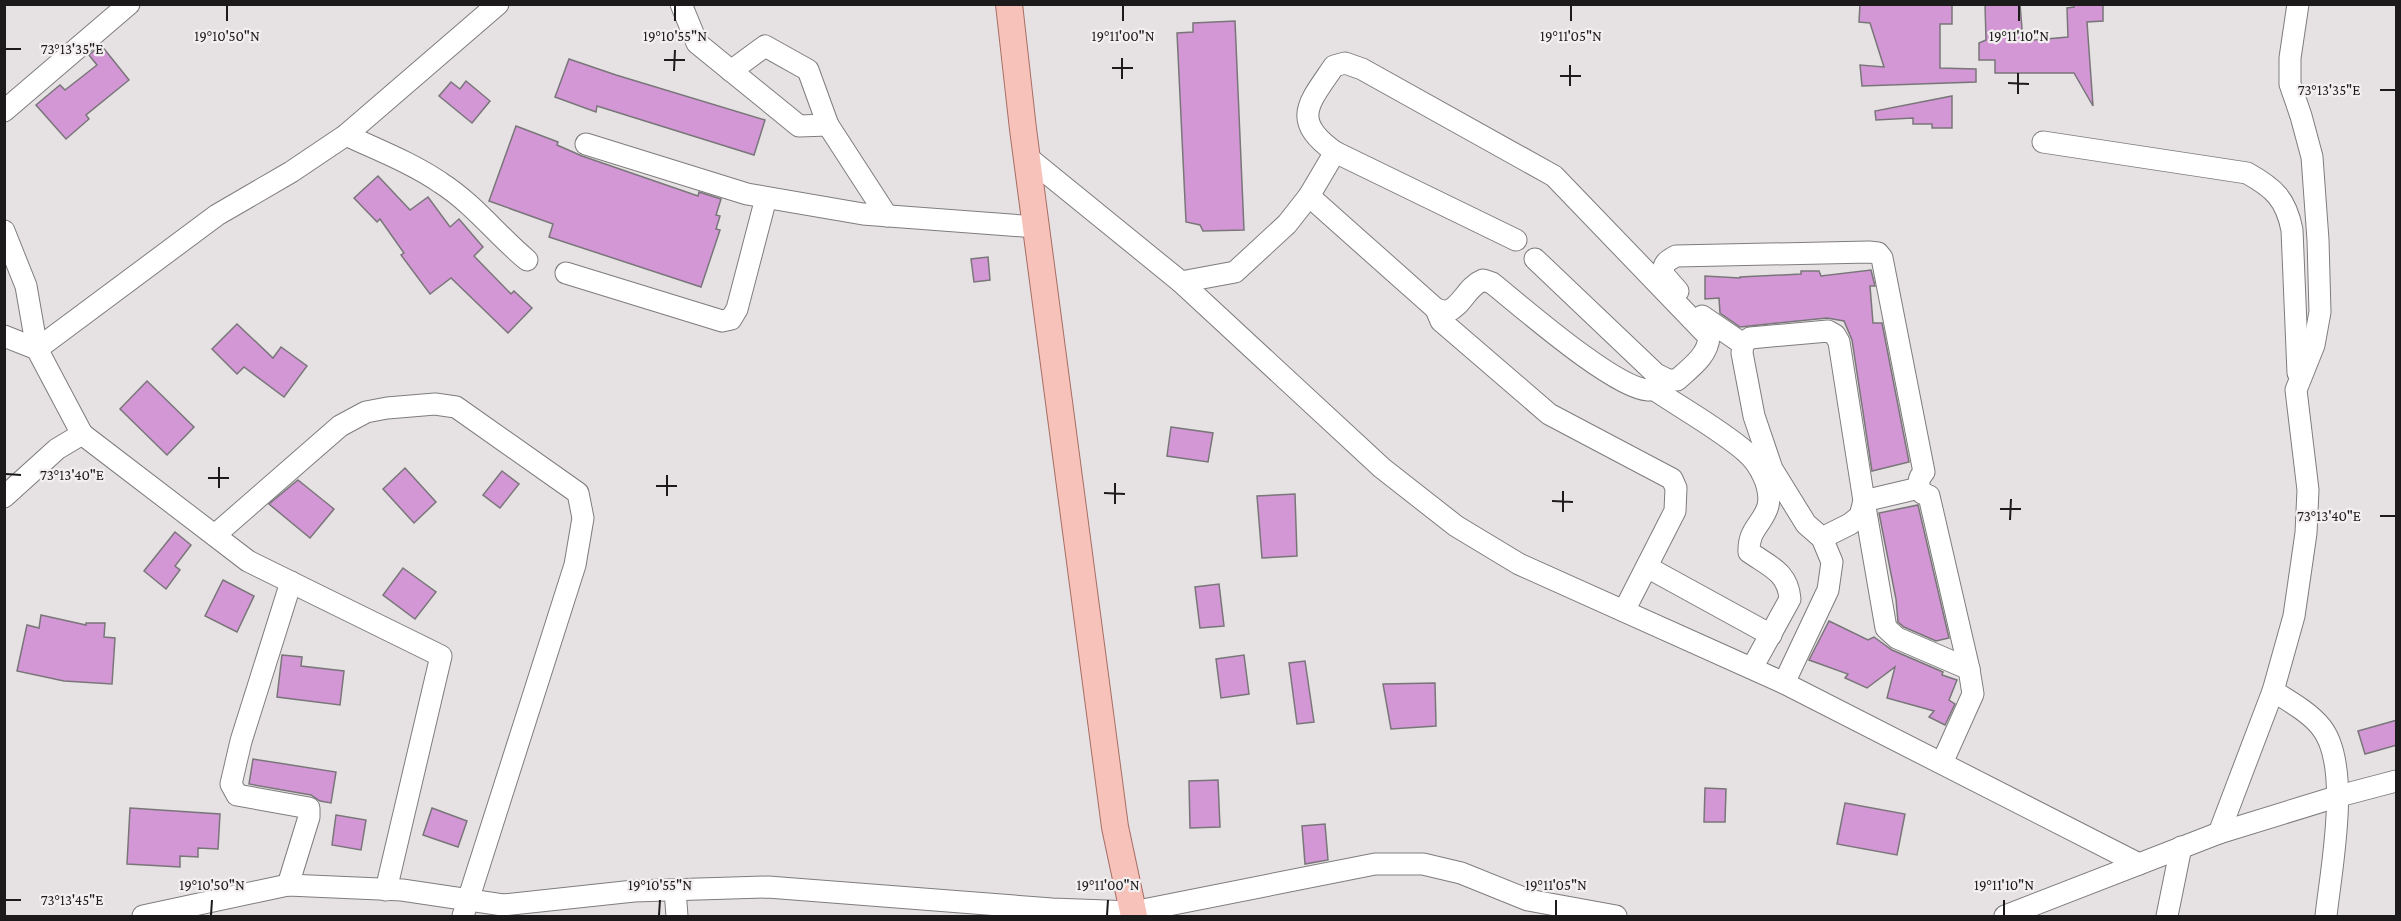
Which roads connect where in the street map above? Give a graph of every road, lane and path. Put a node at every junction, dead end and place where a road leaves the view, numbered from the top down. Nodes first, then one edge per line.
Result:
1 (129, 4) edge
2 (498, 4) edge
3 (681, 4) edge
4 (1009, 4) edge
5 (2298, 4) edge
6 (731, 71) junction
7 (4, 111) edge
8 (828, 125) junction
9 (346, 135) junction
10 (2043, 142) dead end
11 (586, 144) dead end
12 (1335, 152) junction
13 (1026, 156) junction
14 (1309, 196) junction
15 (766, 198) junction
16 (887, 216) junction
17 (1036, 227) junction
18 (4, 231) edge
19 (1516, 240) dead end
20 (1535, 259) dead end
21 (527, 260) dead end
22 (566, 273) dead end
23 (1181, 282) junction
24 (1436, 309) junction
25 (4, 336) edge
26 (1743, 344) junction
27 (37, 349) junction
28 (2299, 380) junction
29 (1661, 385) junction
30 (82, 434) junction
31 (1919, 488) junction
32 (4, 497) edge
33 (1864, 501) junction
34 (215, 535) junction
35 (1822, 538) junction
36 (1647, 567) junction
37 (291, 582) junction
38 (1624, 611) junction
39 (1771, 635) junction
40 (1752, 668) junction
41 (1970, 669) junction
42 (1784, 683) junction
43 (2273, 691) junction
44 (1942, 764) junction
45 (2397, 781) edge
46 (2339, 796) junction
47 (2219, 833) junction
48 (2181, 847) junction
49 (2139, 864) junction
50 (288, 885) junction
51 (386, 890) junction
52 (675, 890) junction
53 (465, 908) edge
54 (1049, 913) edge
55 (1134, 914) edge
56 (143, 916) edge
57 (677, 916) edge
58 (1616, 916) edge
59 (2005, 916) edge
60 (2167, 916) edge
61 (2326, 916) edge

1 - 7 street
2 - 9 street
3 - 6 street
4 - 13 main road
5 - 28 street
6 - 8 street
6 - 8 street
8 - 16 street
9 - 21 street
9 - 27 street
10 - 28 street
11 - 15 street
12 - 14 street
12 - 19 street
12 - 29 street
13 - 17 main road
13 - 23 street
14 - 23 street
14 - 24 street
15 - 16 street
15 - 22 street
16 - 17 street
17 - 55 main road
18 - 27 street
20 - 29 street
23 - 38 street
24 - 29 street
24 - 36 street
25 - 27 street
26 - 31 street
26 - 33 street
26 - 35 street
27 - 30 street
28 - 43 street
29 - 39 street
30 - 32 street
30 - 34 street
31 - 33 street
31 - 41 street
33 - 35 street
33 - 41 street
34 - 37 street
34 - 53 street
35 - 42 street
36 - 38 street
36 - 39 street
37 - 50 street
37 - 51 street
38 - 40 street
39 - 40 street
40 - 42 street
41 - 44 street
42 - 44 street
43 - 46 street
43 - 47 street
44 - 49 street
45 - 46 street
46 - 47 street
46 - 61 street
47 - 48 street
48 - 49 street
48 - 60 street
49 - 59 street
50 - 51 street
50 - 56 street
51 - 53 street
52 - 53 street
52 - 54 street
52 - 57 street
54 - 55 street
55 - 58 street

